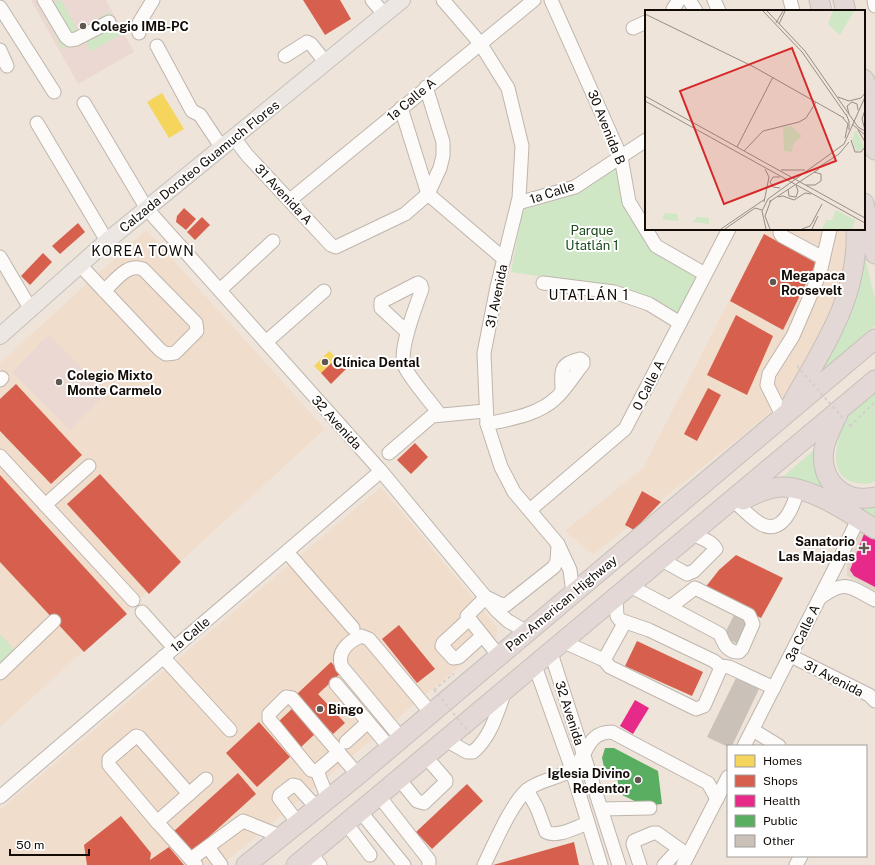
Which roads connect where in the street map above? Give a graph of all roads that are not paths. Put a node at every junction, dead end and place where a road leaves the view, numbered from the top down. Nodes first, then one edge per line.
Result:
1 (44, 0) edge
2 (153, 0) edge
3 (372, 0) edge
4 (402, 0) edge
5 (443, 0) edge
6 (534, 0) edge
7 (551, 0) edge
8 (689, 0) edge
9 (714, 0) edge
10 (790, 0) edge
11 (819, 0) edge
12 (843, 0) edge
13 (874, 0) edge
14 (875, 6) edge
15 (0, 7) edge
16 (695, 10) edge
17 (719, 10) edge
18 (793, 10) edge
19 (822, 10) edge
20 (846, 10) edge
21 (385, 15) junction
22 (109, 22) dead end
23 (645, 22) edge
24 (633, 28) dead end
25 (139, 33) dead end
26 (480, 43) junction
27 (157, 46) dead end
28 (0, 50) edge
29 (285, 56) dead end
30 (326, 63) junction
31 (7, 66) dead end
32 (865, 81) edge
33 (426, 87) junction
34 (54, 92) dead end
35 (865, 101) edge
36 (84, 103) dead end
37 (875, 104) edge
38 (401, 108) junction
39 (38, 123) dead end
40 (234, 138) junction
41 (645, 141) edge
42 (222, 148) junction
43 (875, 150) edge
44 (621, 156) junction
45 (428, 194) junction
46 (290, 200) junction
47 (518, 203) junction
48 (865, 208) edge
49 (147, 210) junction
50 (645, 228) edge
51 (646, 230) edge
52 (728, 230) edge
53 (781, 230) edge
54 (830, 230) edge
55 (856, 230) edge
56 (107, 241) junction
57 (273, 241) dead end
58 (875, 254) edge
59 (0, 257) edge
60 (823, 258) junction
61 (504, 259) junction
62 (80, 265) junction
63 (706, 274) junction
64 (543, 284) dead end
65 (220, 290) junction
66 (104, 291) junction
67 (324, 291) dead end
68 (30, 308) junction
69 (680, 323) junction
70 (407, 332) dead end
71 (0, 336) edge
72 (875, 339) edge
73 (266, 342) junction
74 (583, 361) dead end
75 (875, 380) edge
76 (485, 411) junction
77 (839, 411) junction
78 (440, 415) junction
79 (785, 415) junction
80 (487, 424) junction
81 (389, 453) dead end
82 (0, 456) edge
83 (89, 466) dead end
84 (381, 472) junction
85 (798, 489) junction
86 (875, 497) edge
87 (736, 503) junction
88 (45, 505) junction
89 (530, 510) junction
90 (714, 516) junction
91 (858, 519) junction
92 (875, 529) edge
93 (692, 534) junction
94 (558, 544) junction
95 (287, 552) junction
96 (662, 560) junction
97 (630, 586) junction
98 (573, 593) junction
99 (486, 596) junction
100 (616, 598) junction
101 (819, 598) junction
102 (133, 600) dead end
103 (875, 600) edge
104 (670, 607) junction
105 (142, 612) dead end
106 (468, 620) junction
107 (54, 621) dead end
108 (625, 622) junction
109 (354, 628) dead end
110 (527, 632) junction
111 (482, 636) junction
112 (558, 647) junction
113 (174, 648) junction
114 (163, 656) junction
115 (499, 656) junction
116 (791, 656) junction
117 (604, 660) junction
118 (535, 666) junction
119 (720, 666) junction
120 (0, 673) edge
121 (336, 684) dead end
122 (774, 688) junction
123 (505, 691) junction
124 (875, 701) edge
125 (431, 713) junction
126 (368, 722) junction
127 (230, 730) dead end
128 (753, 730) junction
129 (446, 740) junction
130 (396, 743) junction
131 (745, 745) edge
132 (777, 745) edge
133 (343, 747) junction
134 (584, 755) junction
135 (426, 757) junction
136 (571, 769) junction
137 (317, 771) junction
138 (358, 775) junction
139 (727, 777) edge
140 (206, 779) dead end
141 (399, 779) junction
142 (727, 779) edge
143 (708, 782) junction
144 (527, 790) junction
145 (189, 794) junction
146 (379, 796) junction
147 (0, 797) edge
148 (717, 799) junction
149 (322, 803) junction
150 (650, 808) dead end
151 (602, 809) junction
152 (360, 811) junction
153 (157, 822) junction
154 (298, 823) junction
155 (346, 823) junction
156 (588, 823) junction
157 (280, 836) junction
158 (208, 847) junction
159 (370, 855) dead end
160 (683, 856) edge
161 (309, 861) edge
162 (193, 862) edge
163 (221, 865) edge
164 (246, 865) edge
165 (404, 865) edge
166 (429, 865) edge
167 (484, 865) edge
168 (601, 865) edge
169 (619, 865) edge
170 (640, 865) edge
171 (664, 865) edge

1 - 22 street
2 - 25 street
3 - 21 street
4 - 21 main road, Calzada Doroteo Guamuch Flores
5 - 26 street, 31 Avenida
6 - 26 street, 1a Calle A
7 - 44 street, 30 Avenida B
8 - 16 street
9 - 17 street
10 - 18 street
11 - 19 highway
12 - 20 highway
13 - 14 street
15 - 34 street
21 - 30 main road, Calzada Doroteo Guamuch Flores
23 - 24 street
26 - 33 street, 1a Calle A
26 - 47 street, 31 Avenida
27 - 42 street
28 - 31 street
29 - 30 street
30 - 40 main road, Calzada Doroteo Guamuch Flores
32 - 37 highway
33 - 38 street, 1a Calle A
33 - 45 street
35 - 43 highway
36 - 49 street, 32 Avenida
38 - 45 street
38 - 46 street, 1a Calle A
39 - 56 street
40 - 42 main road, Calzada Doroteo Guamuch Flores
40 - 46 street, 31 Avenida A
41 - 44 street, 1a Calle
42 - 49 main road, Calzada Doroteo Guamuch Flores
44 - 47 street, 1a Calle
44 - 50 street, 30 Avenida B
45 - 46 street, 31 Avenida A
45 - 61 street
47 - 61 street, 31 Avenida
48 - 58 highway
49 - 56 main road, Calzada Doroteo Guamuch Flores
49 - 65 street, 32 Avenida
51 - 63 street, 30 Avenida B
52 - 63 street, 0 Calle A
53 - 60 street
54 - 60 street
55 - 79 highway
56 - 62 main road, Calzada Doroteo Guamuch Flores
57 - 65 street
59 - 68 street
60 - 79 street
61 - 76 street, 31 Avenida
62 - 66 street
62 - 68 main road, Calzada Doroteo Guamuch Flores
63 - 69 street, 0 Calle A
64 - 69 street
65 - 73 street, 32 Avenida
66 - 66 street
67 - 73 street
68 - 71 main road, Calzada Doroteo Guamuch Flores
69 - 89 street, 0 Calle A
70 - 78 street
72 - 79 highway, Pan-American Highway
73 - 84 street, 32 Avenida
74 - 80 street
75 - 77 highway
76 - 78 street
76 - 80 street, 31 Avenida
77 - 86 highway
77 - 90 highway
78 - 81 street
79 - 98 highway, Pan-American Highway
80 - 89 street, 31 Avenida
82 - 88 street
83 - 88 street
84 - 95 street, 1a Calle
84 - 99 street, 32 Avenida
85 - 87 highway
85 - 87 street
85 - 91 highway
87 - 90 highway
88 - 102 street
89 - 94 street, 31 Avenida
90 - 93 highway
91 - 92 highway
91 - 101 street, 3a Calle A
93 - 96 highway
93 - 96 street
94 - 98 street, 31 Avenida
94 - 99 street
95 - 109 street
95 - 113 street, 1a Calle
96 - 97 highway
97 - 100 highway
97 - 104 street
98 - 110 highway, Pan-American Highway
99 - 106 street
99 - 110 street, 32 Avenida
100 - 108 street
100 - 112 highway
101 - 103 street
101 - 116 street, 3a Calle A
104 - 104 street
105 - 113 street
106 - 111 street
106 - 111 street
107 - 120 street
108 - 117 street
108 - 119 street
110 - 115 highway, Pan-American Highway
111 - 115 street
112 - 117 street
112 - 118 highway
112 - 134 street, 32 Avenida
113 - 114 street, 1a Calle
114 - 127 street
114 - 147 street, 1a Calle
115 - 125 highway, Pan-American Highway
116 - 122 street, 3a Calle A
116 - 124 street, 31 Avenida
117 - 119 street
118 - 123 highway
118 - 136 street, 32 Avenida
119 - 122 street
121 - 126 street
122 - 128 street, 3a Calle A
123 - 129 highway
123 - 129 street
125 - 130 highway, Pan-American Highway
125 - 130 street
126 - 130 street
126 - 133 street
128 - 131 street, 3a Calle A
128 - 132 street
129 - 135 highway
130 - 138 highway, Pan-American Highway
133 - 137 street
133 - 137 street
133 - 138 street
134 - 136 street
134 - 143 street
134 - 151 street, 32 Avenida
135 - 141 highway
135 - 141 street
136 - 144 street
136 - 156 street, 32 Avenida
137 - 149 street
138 - 149 highway, Pan-American Highway
139 - 143 street
140 - 145 street
141 - 146 highway
142 - 148 street
143 - 148 street
144 - 156 street
144 - 167 street
145 - 153 street
145 - 153 street
146 - 152 highway
146 - 166 street
148 - 160 street
149 - 154 highway, Pan-American Highway
149 - 154 street
150 - 151 street
151 - 169 street, 32 Avenida
152 - 155 highway
152 - 165 street
153 - 162 street
154 - 157 highway, Pan-American Highway
155 - 159 street
155 - 161 highway
156 - 168 street, 32 Avenida
157 - 158 street
157 - 164 highway, Pan-American Highway
158 - 162 street
158 - 163 street
160 - 170 street
160 - 171 street

